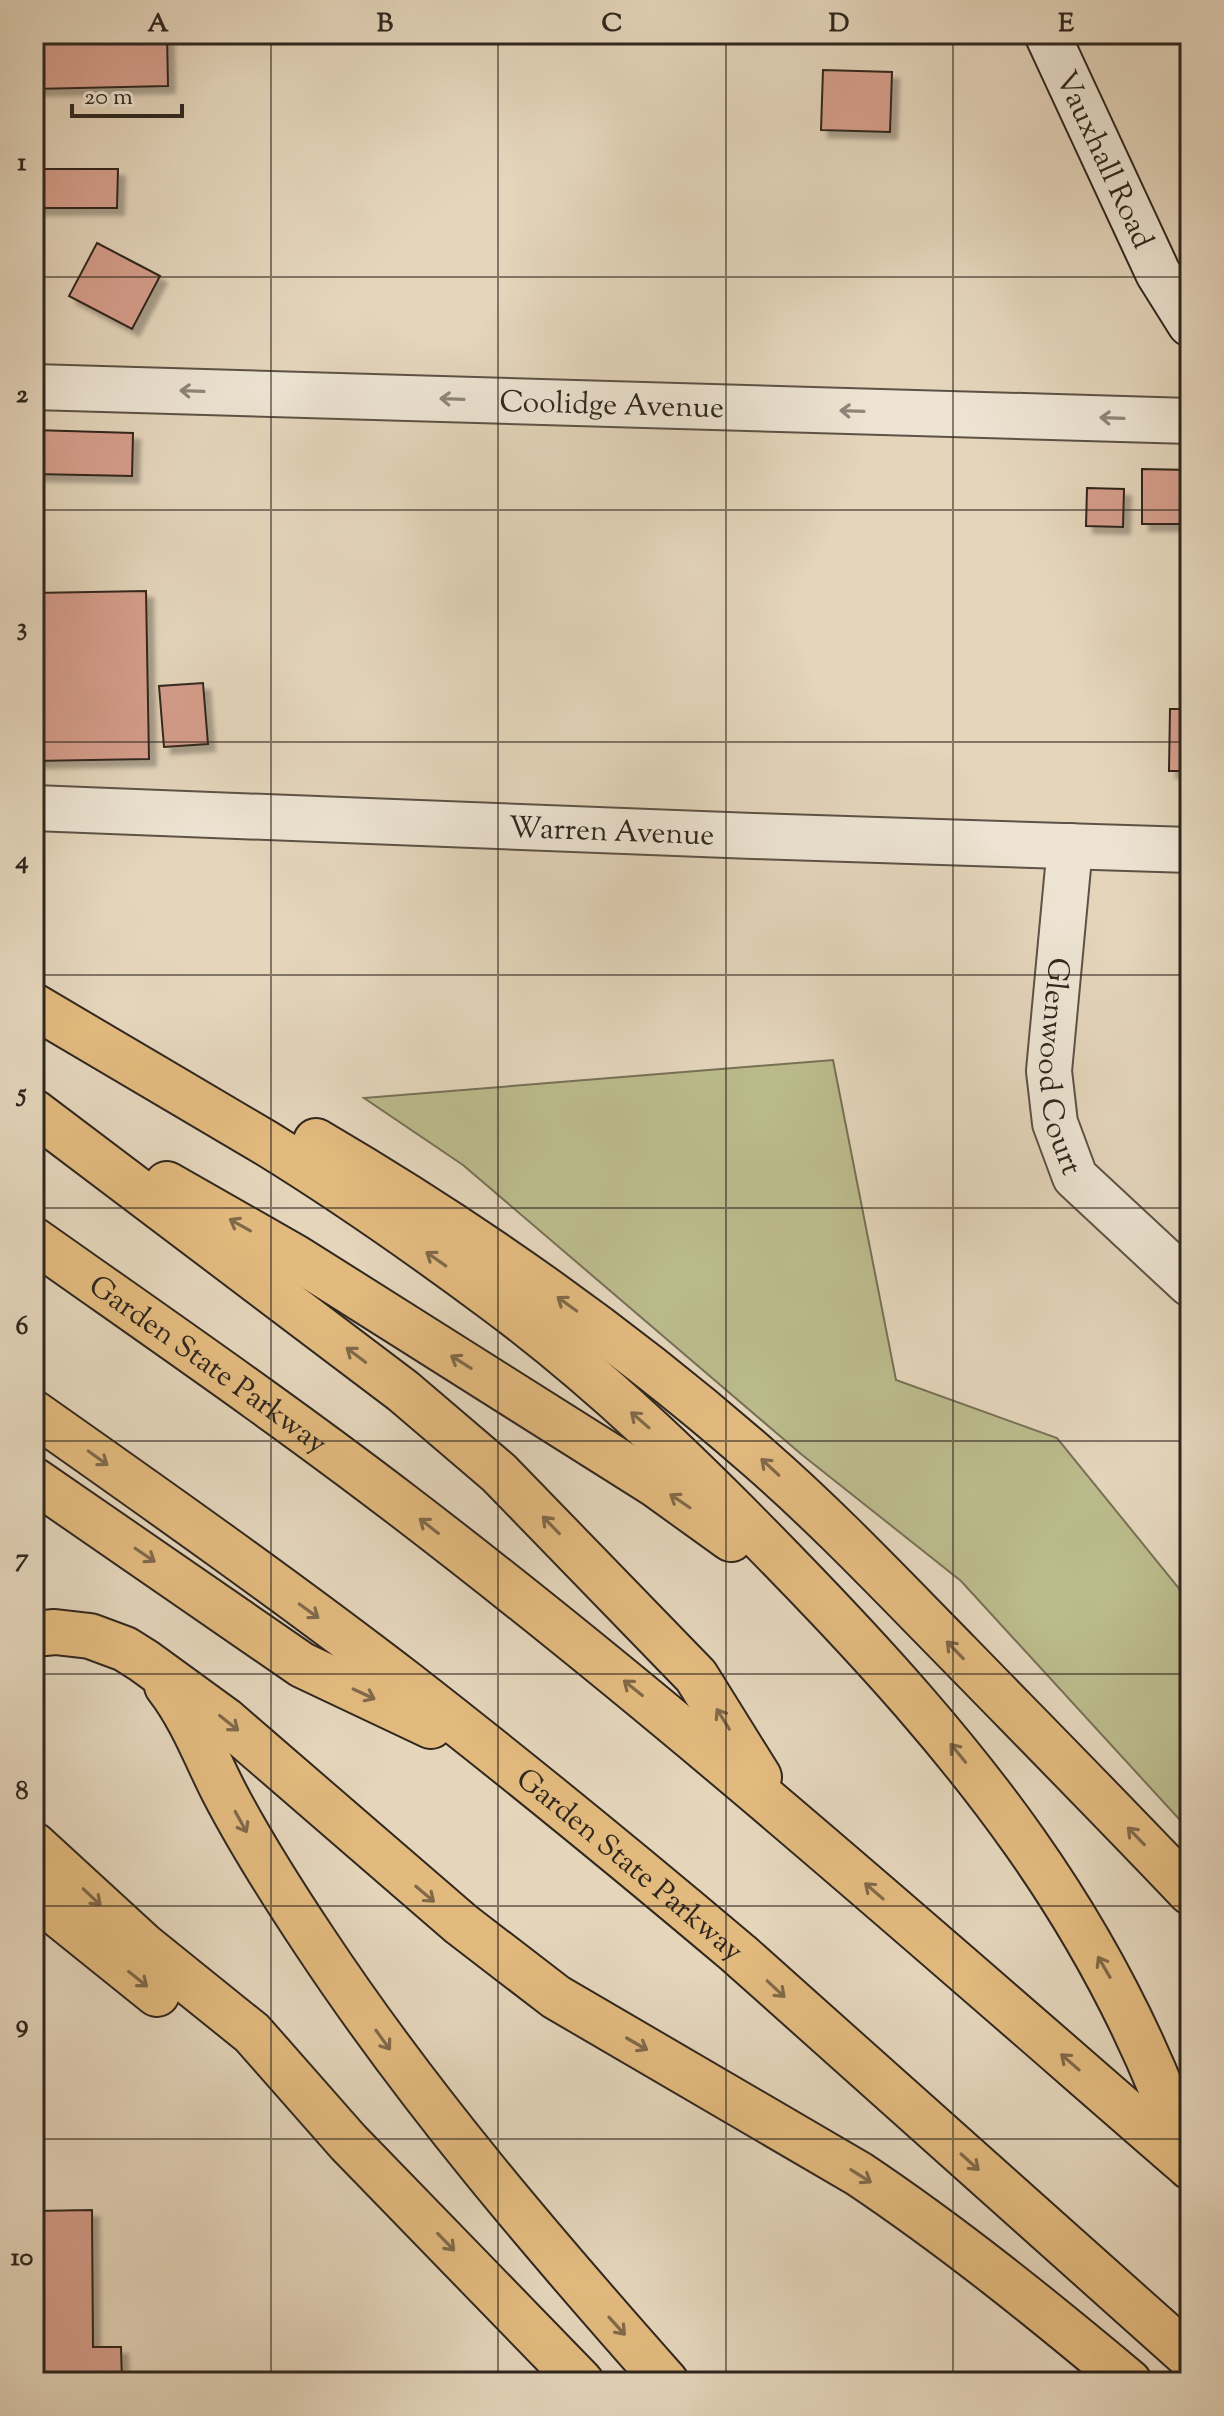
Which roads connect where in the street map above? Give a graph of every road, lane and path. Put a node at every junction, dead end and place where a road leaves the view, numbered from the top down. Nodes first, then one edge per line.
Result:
1 (1047, 34) edge
2 (1190, 324) edge
3 (34, 387) edge
4 (1190, 421) edge
5 (34, 808) edge
6 (1070, 846) junction
7 (1190, 850) edge
8 (34, 1006) edge
9 (131, 1065) junction
10 (34, 1111) edge
11 (34, 1240) edge
12 (1190, 1284) edge
13 (34, 1413) edge
14 (34, 1480) edge
15 (34, 1634) edge
16 (853, 1634) junction
17 (144, 1661) junction
18 (502, 1759) junction
19 (779, 1809) junction
20 (34, 1845) edge
21 (1190, 1892) edge
22 (34, 1895) edge
23 (1190, 2167) edge
24 (391, 2187) junction
25 (1190, 2357) edge
26 (581, 2382) edge
27 (666, 2382) edge
28 (1129, 2382) edge

1 - 2 street, Vauxhall Road
4 -> 3 street, Coolidge Avenue
5 - 6 street, Warren Avenue
6 - 7 street, Warren Avenue
6 - 12 street, Glenwood Court
8 - 9 highway
16 -> 9 highway
21 -> 9 highway
16 -> 10 highway
19 -> 10 highway
19 -> 11 highway, Garden State Parkway
13 -> 18 highway, Garden State Parkway
14 -> 18 highway
15 - 17 highway
23 -> 16 highway
17 -> 27 highway
17 -> 28 highway
18 -> 25 highway, Garden State Parkway
23 -> 19 highway, Garden State Parkway
20 -> 24 highway
22 -> 24 highway
24 -> 26 highway

